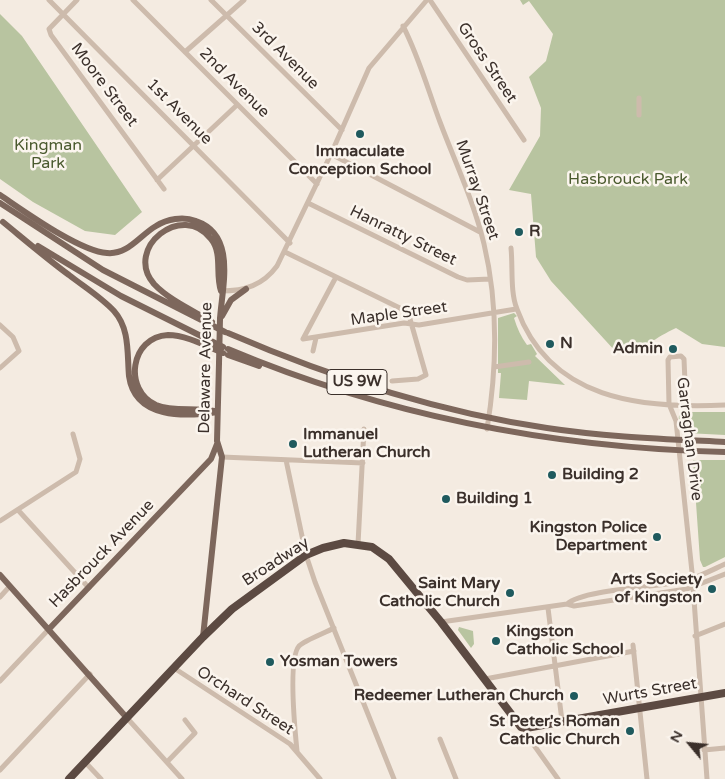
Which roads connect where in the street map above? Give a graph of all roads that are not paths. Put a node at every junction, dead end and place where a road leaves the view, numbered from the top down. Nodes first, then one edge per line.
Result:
1 (49, 0) edge
2 (77, 0) edge
3 (133, 0) edge
4 (211, 0) edge
5 (244, 0) edge
6 (428, 0) edge
7 (63, 14) junction
8 (227, 16) junction
9 (403, 26) junction
10 (185, 52) junction
11 (639, 98) dead end
12 (237, 105) junction
13 (639, 114) dead end
14 (342, 130) junction
15 (524, 140) dead end
16 (194, 145) junction
17 (332, 154) junction
18 (157, 180) junction
19 (317, 184) junction
20 (164, 189) dead end
21 (0, 194) edge
22 (0, 203) edge
23 (308, 203) junction
24 (2, 220) edge
25 (480, 232) junction
26 (290, 243) junction
27 (511, 248) dead end
28 (286, 252) junction
29 (336, 277) junction
30 (490, 279) junction
31 (246, 289) junction
32 (222, 291) junction
33 (516, 309) junction
34 (493, 313) junction
35 (220, 319) junction
36 (412, 324) junction
37 (0, 325) edge
38 (226, 332) junction
39 (316, 338) junction
40 (225, 351) junction
41 (313, 351) dead end
42 (529, 362) dead end
43 (494, 367) junction
44 (0, 368) edge
45 (392, 381) dead end
46 (669, 404) junction
47 (725, 405) edge
48 (686, 406) junction
49 (217, 412) junction
50 (489, 417) junction
51 (364, 429) dead end
52 (487, 429) junction
53 (73, 434) dead end
54 (678, 440) junction
55 (217, 441) junction
56 (725, 442) edge
57 (679, 451) junction
58 (725, 452) edge
59 (222, 457) junction
60 (286, 460) junction
61 (363, 463) junction
62 (18, 510) junction
63 (0, 521) edge
64 (358, 544) junction
65 (306, 556) junction
66 (725, 564) edge
67 (725, 574) edge
68 (0, 575) edge
69 (692, 579) junction
70 (10, 586) junction
71 (692, 587) junction
72 (89, 588) junction
73 (0, 596) edge
74 (567, 604) junction
75 (548, 608) junction
76 (441, 622) junction
77 (725, 624) edge
78 (334, 628) junction
79 (50, 629) junction
80 (695, 636) junction
81 (203, 637) junction
82 (633, 645) dead end
83 (634, 652) junction
84 (555, 666) junction
85 (174, 668) junction
86 (90, 674) junction
87 (485, 679) junction
88 (0, 681) edge
89 (725, 693) edge
90 (699, 697) junction
91 (640, 707) junction
92 (128, 718) junction
93 (185, 720) dead end
94 (562, 721) junction
95 (521, 727) junction
96 (440, 740) dead end
97 (725, 748) edge
98 (704, 750) junction
99 (297, 751) junction
100 (85, 762) junction
101 (167, 762) junction
102 (0, 770) edge
103 (454, 778) edge
104 (69, 779) edge
105 (101, 779) edge
106 (182, 779) edge
107 (320, 779) edge
108 (394, 779) edge
109 (558, 779) edge
110 (647, 779) edge
111 (707, 779) edge

1 - 7 street, 1st Avenue
2 - 7 street, Moore Street
3 - 10 street, 2nd Avenue
4 - 8 street, 3rd Avenue
5 - 8 street
6 - 9 street, Delaware Avenue
6 - 15 street, Gross Street
7 - 16 street, 1st Avenue
7 - 18 street, Moore Street
8 - 10 street
8 - 14 street, 3rd Avenue
9 - 14 street, Delaware Avenue
9 - 25 street, Murray Street
10 - 12 street, 2nd Avenue
11 - 13 street
12 - 16 street
12 - 19 street, 2nd Avenue
14 - 17 street, Delaware Avenue
16 - 18 street
16 - 26 street, 1st Avenue
17 - 19 street, Delaware Avenue
17 - 25 street
18 - 20 street, Moore Street
19 - 23 street, Delaware Avenue
21 - 32 main road
22 - 38 main road
23 - 26 street, Delaware Avenue
23 - 30 street, Hanratty Street
24 - 40 main road, US 9W
24 - 49 main road
25 - 30 street, Murray Street
26 - 28 street, Delaware Avenue
27 - 33 street
28 - 29 street
28 - 31 street, Delaware Avenue
29 - 36 street
29 - 39 street, Maple Street
30 - 34 street, Murray Street
31 - 32 street, Delaware Avenue
31 - 35 main road
32 - 35 main road, Delaware Avenue
32 - 38 main road
33 - 34 street, Maple Street
33 - 46 street
34 - 36 street, Maple Street
34 - 43 street, Murray Street
35 - 49 main road, Delaware Avenue, bridge
36 - 39 street, Maple Street
36 - 45 street
37 - 44 street
38 - 50 main road, US 9W
39 - 41 street
40 - 49 main road
40 - 52 main road, US 9W
42 - 43 street
43 - 50 street, Murray Street
46 - 48 street
46 - 48 street, Garraghan Drive
46 - 54 street, Garraghan Drive
47 - 48 street
49 - 55 main road, Delaware Avenue
50 - 52 street, Murray Street
50 - 54 main road, US 9W
51 - 61 street
52 - 57 main road, US 9W
53 - 62 street
54 - 56 main road, US 9W
54 - 57 street, Garraghan Drive
55 - 59 main road, Delaware Avenue
55 - 72 main road, Hasbrouck Avenue
57 - 58 main road, US 9W
57 - 69 street, Garraghan Drive
59 - 60 street
59 - 81 main road, Delaware Avenue
60 - 61 street
60 - 65 street
61 - 64 street
62 - 63 street
62 - 72 street
64 - 65 highway, Broadway
64 - 76 highway, Broadway
65 - 78 street
65 - 81 highway, Broadway
66 - 69 street
67 - 71 street
68 - 70 main road
69 - 71 street, Garraghan Drive
69 - 74 street
70 - 73 street
70 - 79 main road
71 - 74 street
71 - 80 street, Garraghan Drive
72 - 79 main road, Hasbrouck Avenue
74 - 75 street
75 - 76 street
75 - 84 street
76 - 87 highway, Broadway
77 - 80 street
78 - 99 street
78 - 108 street
79 - 86 main road
79 - 88 street, Hasbrouck Avenue
80 - 90 street, Garraghan Drive
81 - 85 highway, Broadway
82 - 83 street
83 - 84 street
83 - 91 street
84 - 87 street
84 - 94 street
85 - 92 highway, Broadway
85 - 99 street, Orchard Street
86 - 92 main road
86 - 102 street
87 - 95 highway, Broadway
89 - 90 highway, Wurts Street
90 - 91 highway, Wurts Street
90 - 98 street, Garraghan Drive
91 - 94 highway, Wurts Street
91 - 110 street
92 - 100 highway, Broadway
92 - 101 street
93 - 101 street
94 - 95 highway, Wurts Street
95 - 109 street
96 - 103 street
97 - 98 street
98 - 111 street, Garraghan Drive
99 - 107 street, Orchard Street
100 - 104 highway, Broadway
100 - 105 street
101 - 106 street

